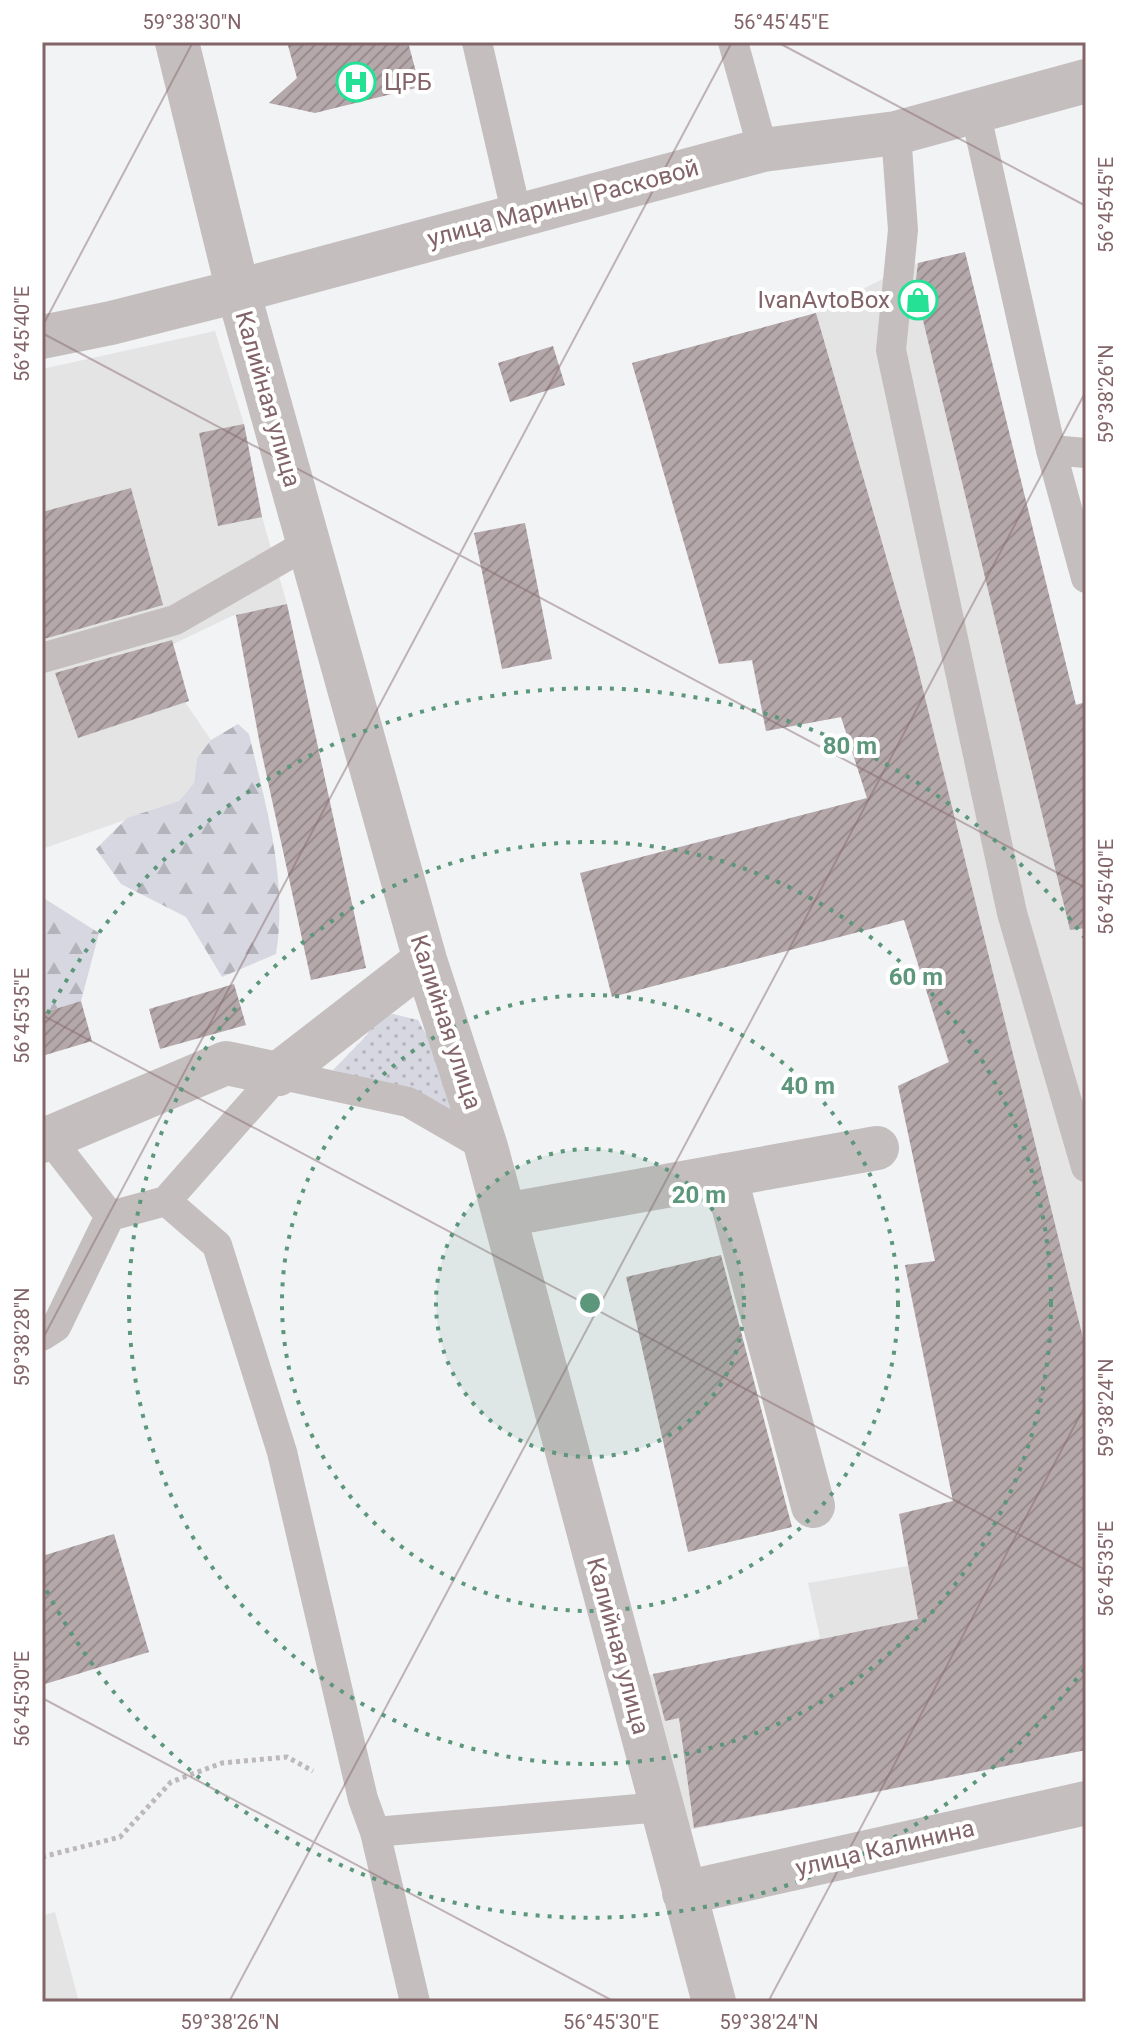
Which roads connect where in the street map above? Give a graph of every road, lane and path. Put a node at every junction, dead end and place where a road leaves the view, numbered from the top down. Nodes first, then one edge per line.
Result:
1 (177, 42) edge
2 (477, 42) edge
3 (733, 42) edge
4 (1086, 81) edge
5 (975, 111) junction
6 (896, 133) junction
7 (763, 150) junction
8 (517, 216) junction
9 (238, 291) junction
10 (42, 337) edge
11 (1051, 450) junction
12 (1086, 453) edge
13 (309, 543) junction
14 (1086, 578) edge
15 (42, 658) edge
16 (425, 960) junction
17 (278, 1074) junction
18 (46, 1140) edge
19 (486, 1147) junction
20 (877, 1148) dead end
21 (1086, 1167) edge
22 (725, 1175) junction
23 (166, 1201) junction
24 (504, 1215) junction
25 (110, 1216) junction
26 (42, 1336) edge
27 (813, 1506) dead end
28 (363, 1799) junction
29 (1086, 1803) edge
30 (661, 1807) junction
31 (375, 1832) junction
32 (42, 1857) edge
33 (684, 1893) junction
34 (415, 2002) edge
35 (714, 2002) edge

1 - 9 street, Калийная улица
2 - 8 lane
3 - 7 lane
4 - 5 street, улица Марины Расковой
5 - 6 street, улица Марины Расковой
5 - 11 lane
6 - 7 street, улица Марины Расковой
6 - 21 lane
7 - 8 street, улица Марины Расковой
8 - 9 street, улица Марины Расковой
9 - 10 street, улица Марины Расковой
9 - 13 street, Калийная улица
11 - 12 lane
11 - 14 lane
13 - 15 lane
13 - 16 street, Калийная улица
16 - 17 street
16 - 19 street, Калийная улица
17 - 18 street
17 - 19 lane
17 - 23 lane
18 - 25 lane
19 - 24 street, Калийная улица
20 - 22 street
22 - 24 street
22 - 27 street
23 - 25 lane
23 - 28 lane
24 - 30 street, Калийная улица
25 - 26 lane
28 - 31 lane
28 - 32 path
29 - 33 street, улица Калинина
30 - 31 lane
30 - 33 street, Калийная улица
31 - 34 lane
33 - 35 street, Калийная улица

